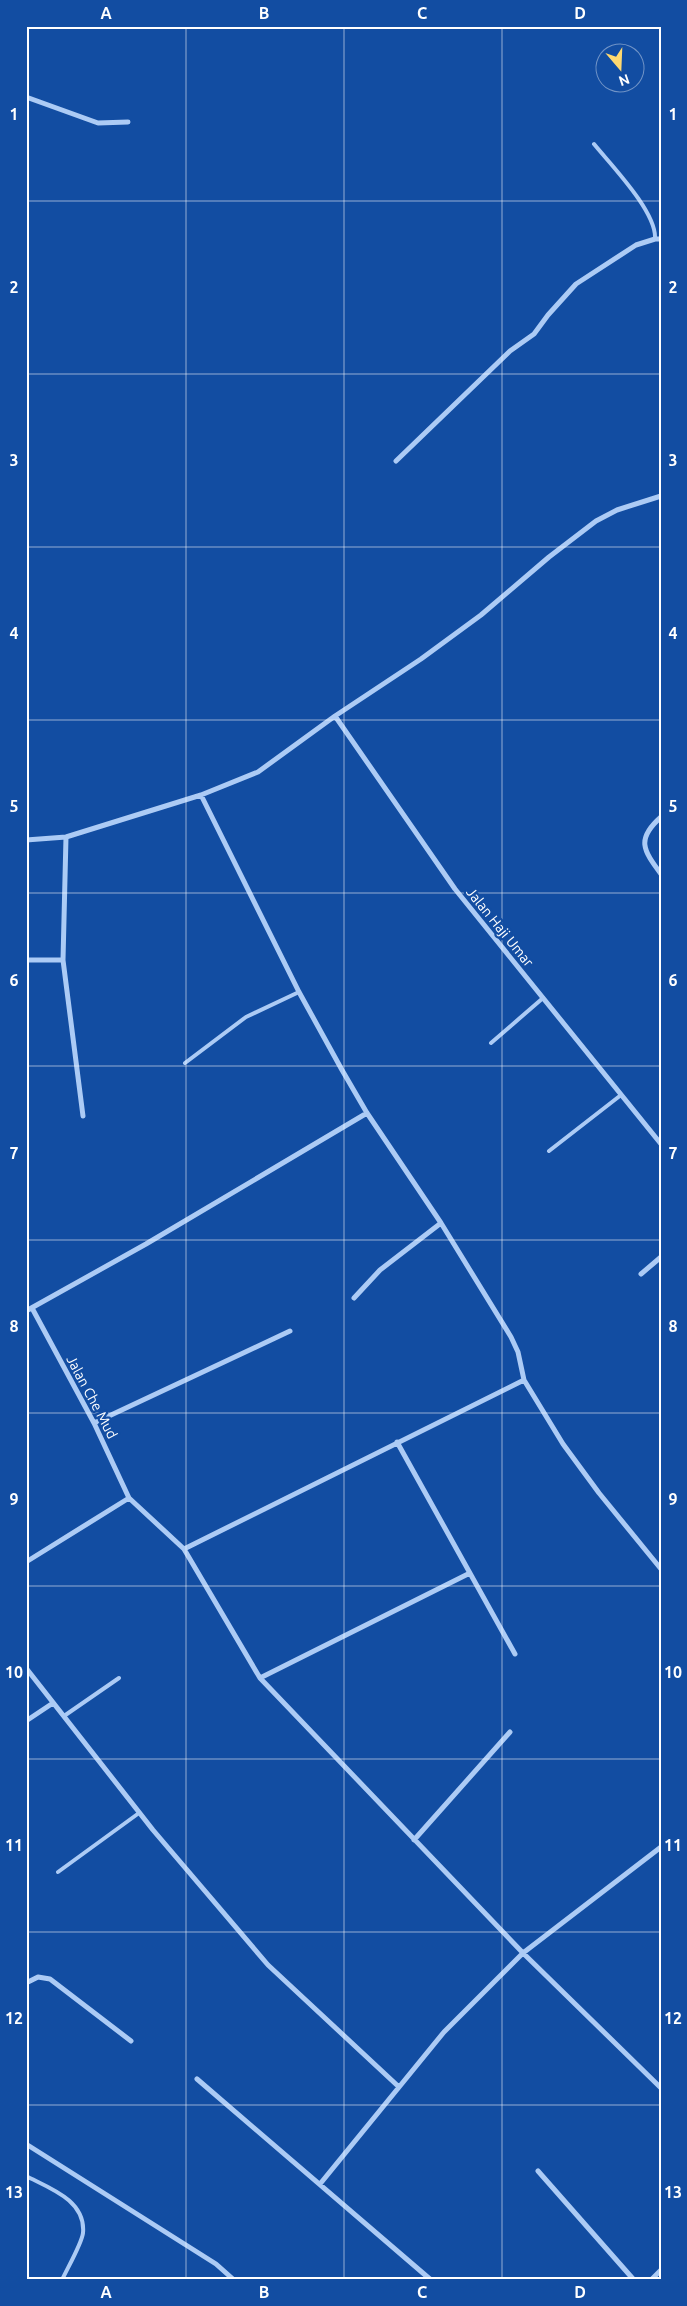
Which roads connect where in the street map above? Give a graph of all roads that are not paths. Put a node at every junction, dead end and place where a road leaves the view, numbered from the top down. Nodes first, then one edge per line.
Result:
1 (26, 97) edge
2 (128, 122) dead end
3 (594, 144) dead end
4 (658, 239) edge
5 (396, 461) dead end
6 (661, 496) edge
7 (335, 716) junction
8 (201, 795) junction
9 (661, 817) edge
10 (66, 837) junction
11 (26, 840) edge
12 (661, 874) edge
13 (26, 960) edge
14 (63, 960) junction
15 (299, 992) junction
16 (543, 998) junction
17 (491, 1043) dead end
18 (185, 1064) dead end
19 (621, 1095) junction
20 (367, 1113) junction
21 (83, 1116) dead end
22 (661, 1144) edge
23 (549, 1151) dead end
24 (441, 1223) junction
25 (661, 1257) edge
26 (641, 1274) dead end
27 (354, 1298) dead end
28 (32, 1308) junction
29 (26, 1311) edge
30 (290, 1331) dead end
31 (524, 1380) junction
32 (94, 1423) junction
33 (397, 1442) junction
34 (130, 1498) junction
35 (184, 1549) junction
36 (26, 1562) edge
37 (661, 1570) edge
38 (470, 1573) junction
39 (515, 1654) dead end
40 (26, 1668) edge
41 (119, 1678) dead end
42 (260, 1678) junction
43 (54, 1703) junction
44 (64, 1716) junction
45 (26, 1721) edge
46 (510, 1732) dead end
47 (139, 1812) junction
48 (414, 1840) junction
49 (661, 1847) edge
50 (58, 1872) dead end
51 (523, 1952) junction
52 (26, 1983) edge
53 (131, 2041) dead end
54 (197, 2079) dead end
55 (398, 2087) junction
56 (661, 2088) edge
57 (26, 2144) edge
58 (538, 2171) dead end
59 (26, 2176) edge
60 (320, 2184) junction
61 (661, 2270) edge
62 (62, 2280) edge
63 (234, 2280) edge
64 (431, 2280) edge
65 (634, 2280) edge
66 (650, 2280) edge

1 - 2 street
3 - 4 lane
4 - 5 street
6 - 7 street
7 - 8 street
7 - 16 street, Jalan Haji Umar
8 - 10 street
8 - 15 street
9 - 12 street
10 - 11 street
10 - 14 street
13 - 14 street
14 - 21 street
15 - 18 lane
15 - 20 street
16 - 17 lane
16 - 19 street, Jalan Haji Umar
19 - 22 street, Jalan Haji Umar
19 - 23 lane
20 - 24 street
20 - 28 street
24 - 27 street
24 - 31 street
25 - 26 street
28 - 29 street
28 - 32 street, Jalan Che Mud
30 - 32 street
31 - 33 street
31 - 37 street
32 - 34 street, Jalan Che Mud
33 - 35 street
33 - 38 street
34 - 35 street
34 - 36 street
35 - 42 street
38 - 39 street
38 - 42 street
40 - 43 street
41 - 44 lane
42 - 48 street
43 - 44 street
43 - 45 street
44 - 47 street
46 - 48 street
47 - 50 lane
47 - 55 street
48 - 51 street
49 - 51 street
51 - 55 street
51 - 56 street
52 - 53 street
54 - 60 street
55 - 60 street
57 - 63 street
58 - 65 street
59 - 62 lane
60 - 64 street
61 - 66 street

